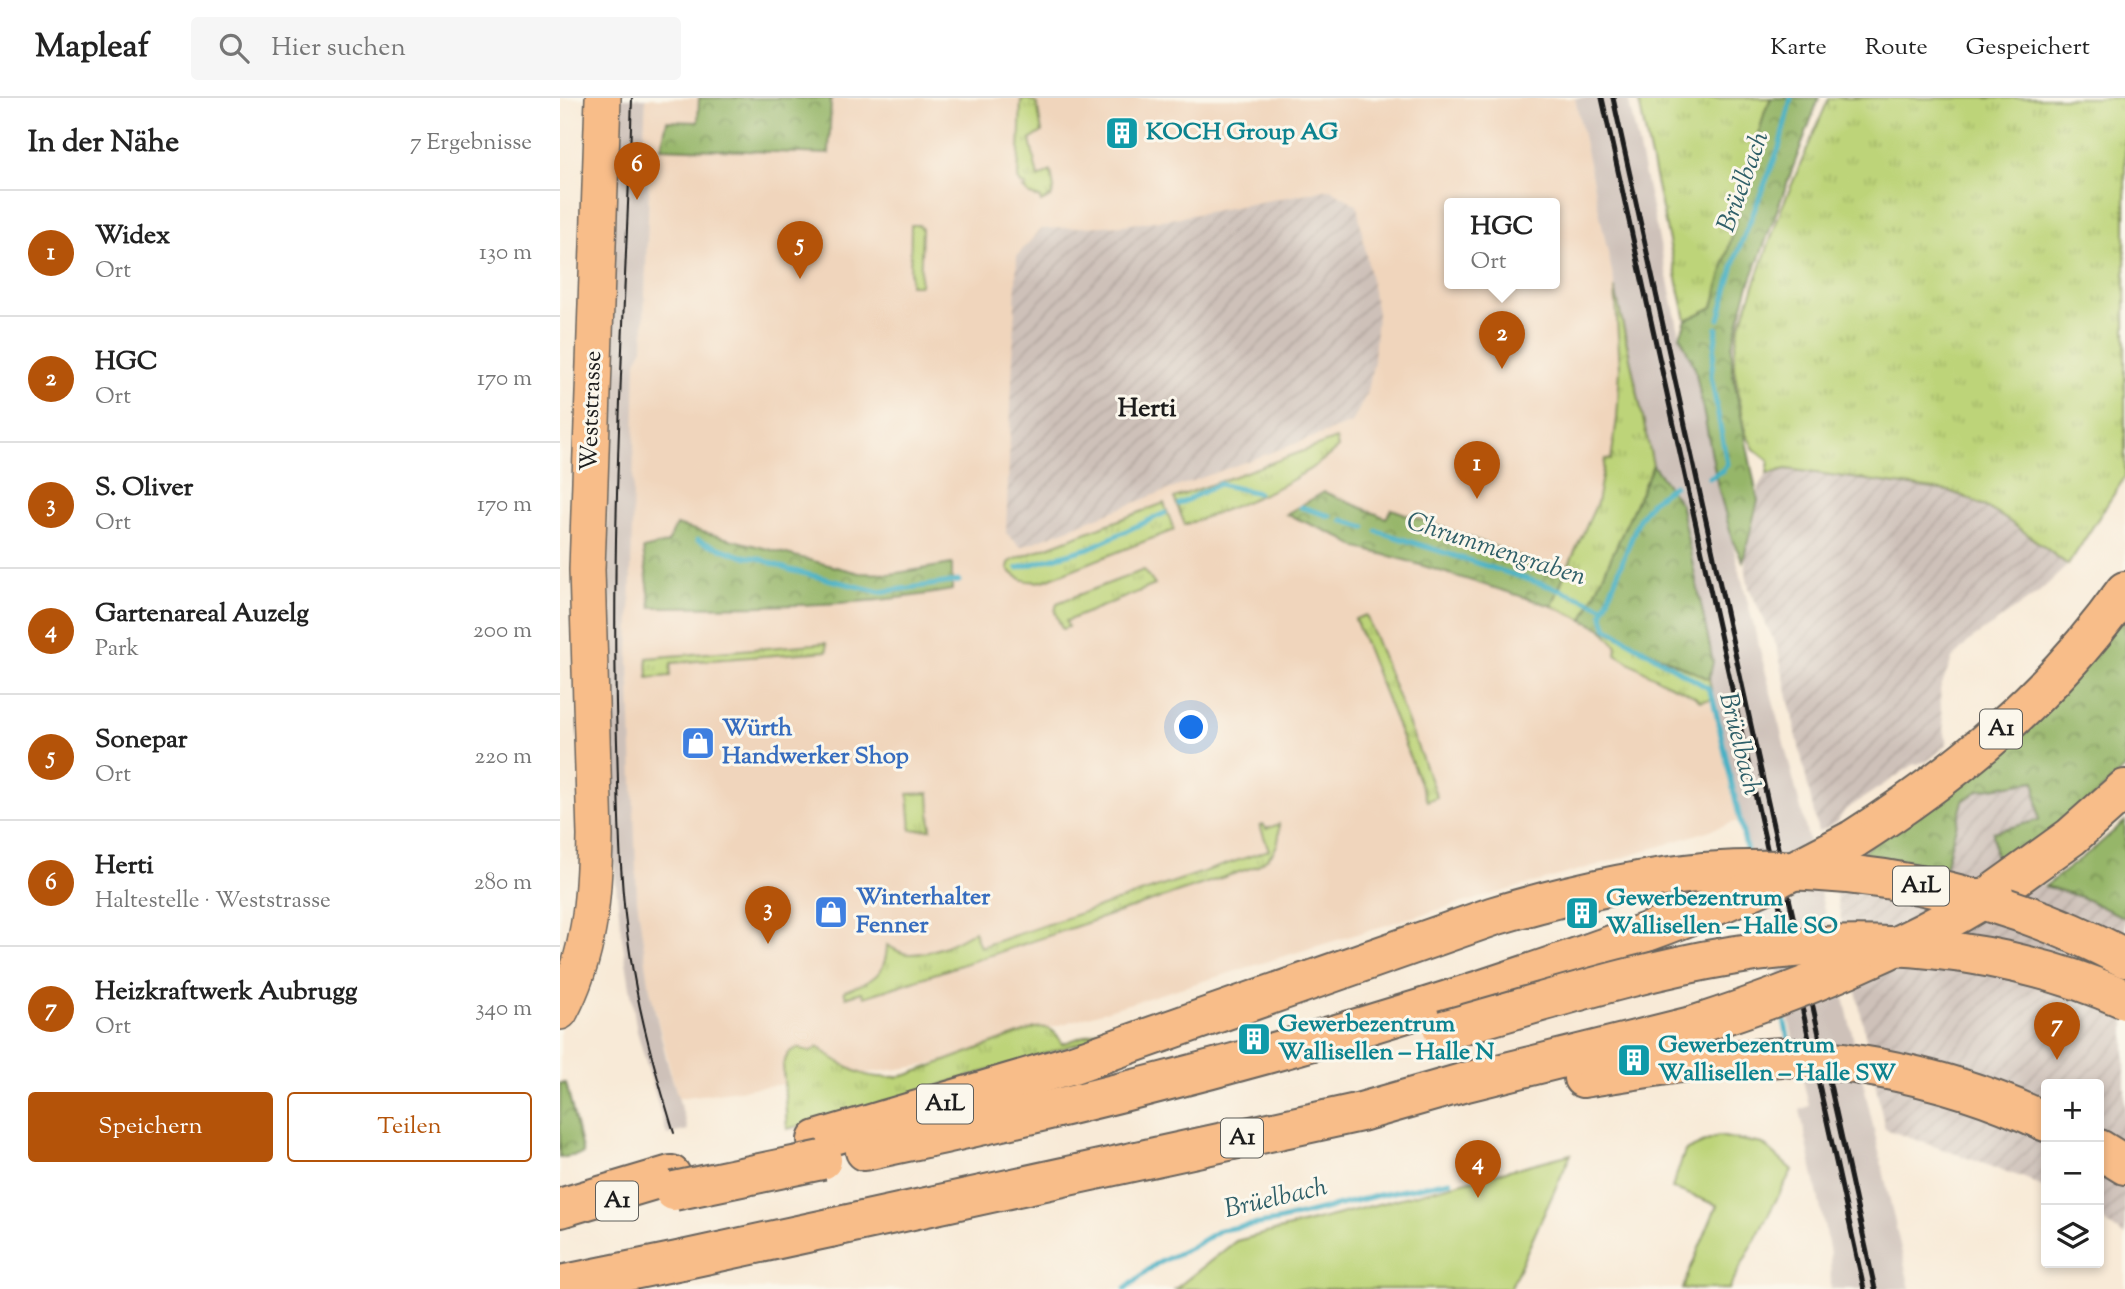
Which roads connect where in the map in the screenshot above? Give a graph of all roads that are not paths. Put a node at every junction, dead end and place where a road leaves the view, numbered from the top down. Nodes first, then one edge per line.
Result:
1 (603, 98) edge
2 (2125, 591) edge
3 (2125, 789) edge
4 (2125, 958) edge
5 (2125, 999) edge
6 (560, 1012) edge
7 (1096, 1109) junction
8 (1361, 1112) junction
9 (2041, 1120) edge
10 (820, 1150) junction
11 (2104, 1152) edge
12 (2125, 1166) edge
13 (560, 1209) edge
14 (560, 1285) edge

1 - 6 main road, Weststrasse
2 - 7 highway, A1, bridge
3 - 8 highway, A1, bridge
4 - 10 highway, A1L, bridge
5 - 7 highway, bridge
7 - 10 highway, A1
8 - 9 highway, bridge
8 - 14 highway, A1, bridge
10 - 13 highway, A1, bridge
11 - 12 highway

